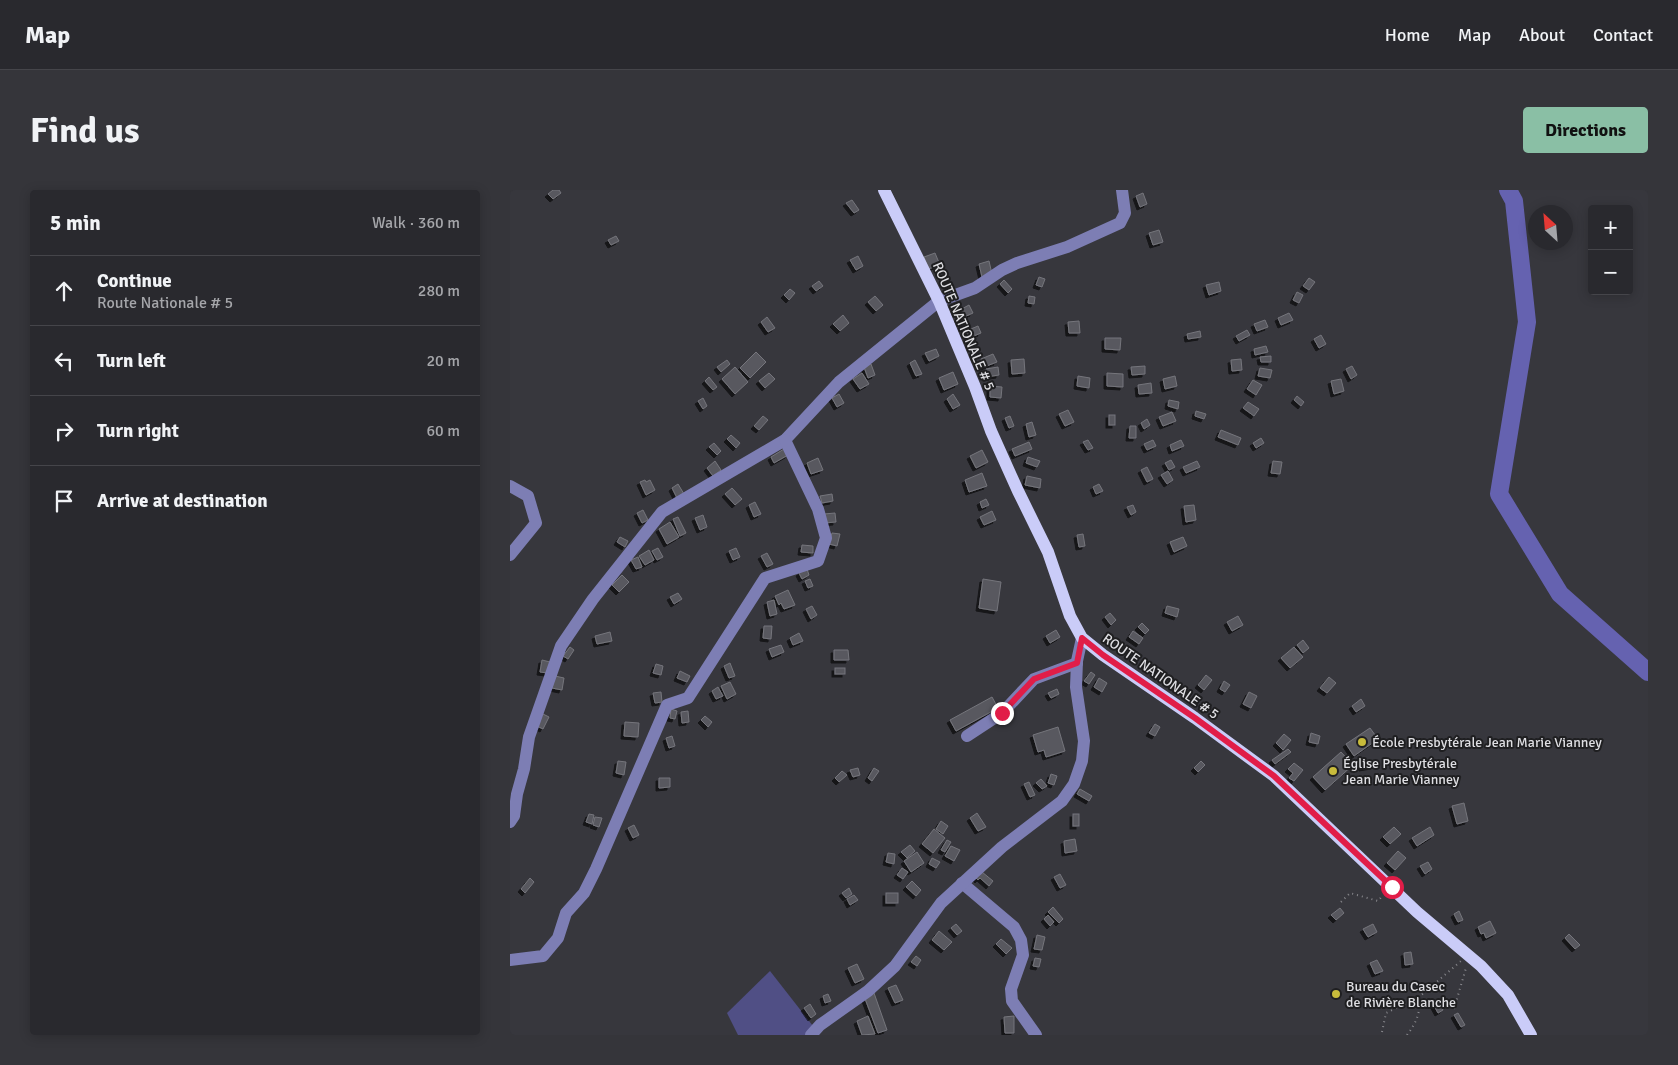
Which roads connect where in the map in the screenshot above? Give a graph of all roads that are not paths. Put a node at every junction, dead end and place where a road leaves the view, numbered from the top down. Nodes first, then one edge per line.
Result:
1 (884, 190) edge
2 (1122, 190) edge
3 (939, 301) junction
4 (785, 440) junction
5 (510, 486) edge
6 (510, 555) edge
7 (1082, 638) junction
8 (1077, 663) junction
9 (967, 736) dead end
10 (510, 822) edge
11 (962, 883) junction
12 (510, 960) edge
13 (811, 1035) edge
14 (1036, 1035) edge
15 (1531, 1035) edge

1 - 3 main road, ROUTE NATIONALE # 5
2 - 3 street
3 - 4 street
3 - 7 main road, ROUTE NATIONALE # 5
4 - 10 street
4 - 12 street
5 - 6 street
7 - 8 street
7 - 15 main road, ROUTE NATIONALE # 5
8 - 9 street
8 - 11 street
11 - 13 street
11 - 14 street

